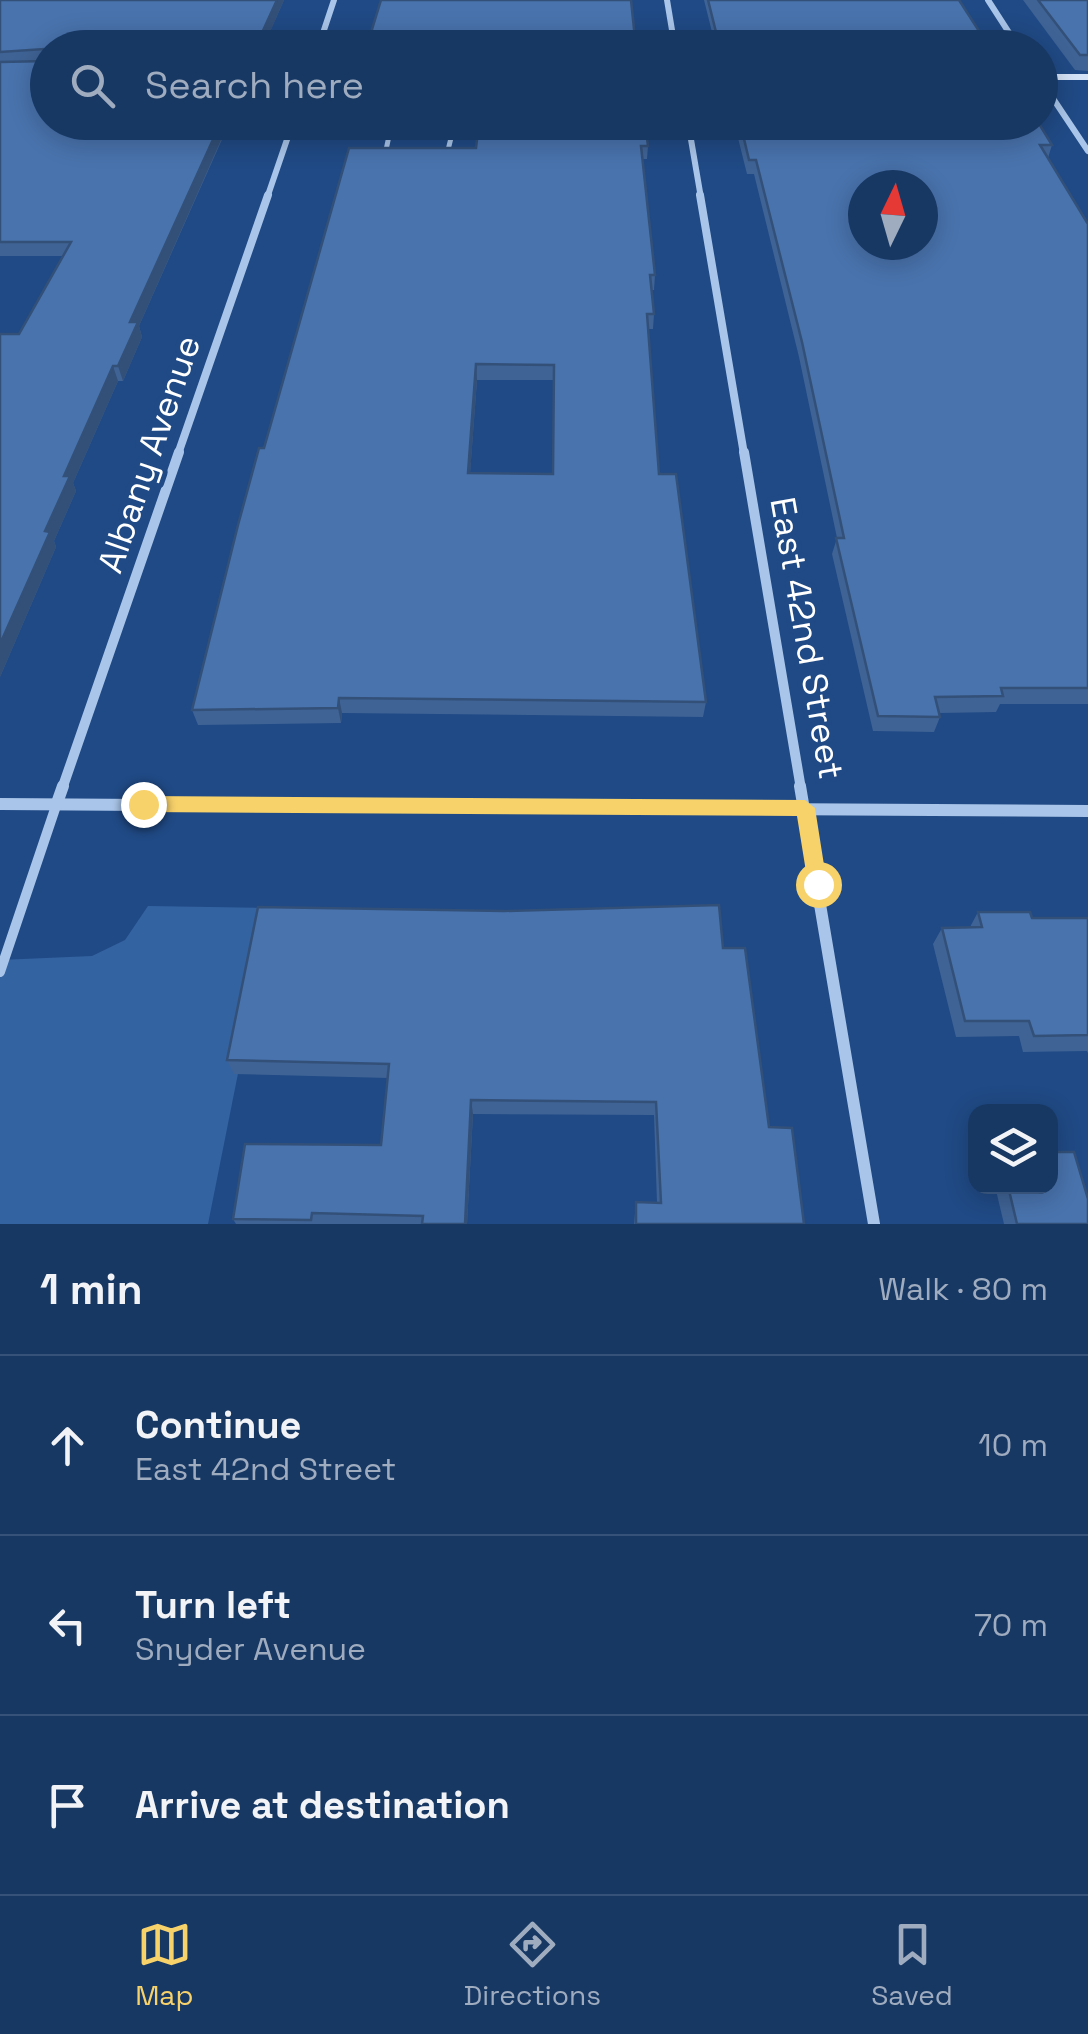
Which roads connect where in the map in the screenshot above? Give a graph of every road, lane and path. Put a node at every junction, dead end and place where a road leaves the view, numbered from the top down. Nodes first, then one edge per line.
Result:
1 (334, 0) edge
2 (667, 0) edge
3 (988, 0) edge
4 (324, 30) edge
5 (672, 30) edge
6 (1008, 30) edge
7 (1058, 78) edge
8 (1088, 78) edge
9 (1058, 105) edge
10 (286, 140) edge
11 (388, 140) edge
12 (450, 140) edge
13 (691, 140) edge
14 (401, 150) edge
15 (433, 150) edge
16 (1088, 150) edge
17 (0, 804) edge
18 (57, 804) junction
19 (805, 808) junction
20 (1088, 811) edge
21 (0, 972) edge
22 (874, 1224) edge

1 - 4 street
2 - 5 street
3 - 6 street
7 - 8 main road
9 - 16 street
10 - 18 street, Albany Avenue
11 - 14 lane
12 - 15 lane
13 - 19 street, East 42nd Street
17 - 18 street
18 - 19 street
18 - 21 lane
19 - 20 street
19 - 22 street, East 42nd Street

